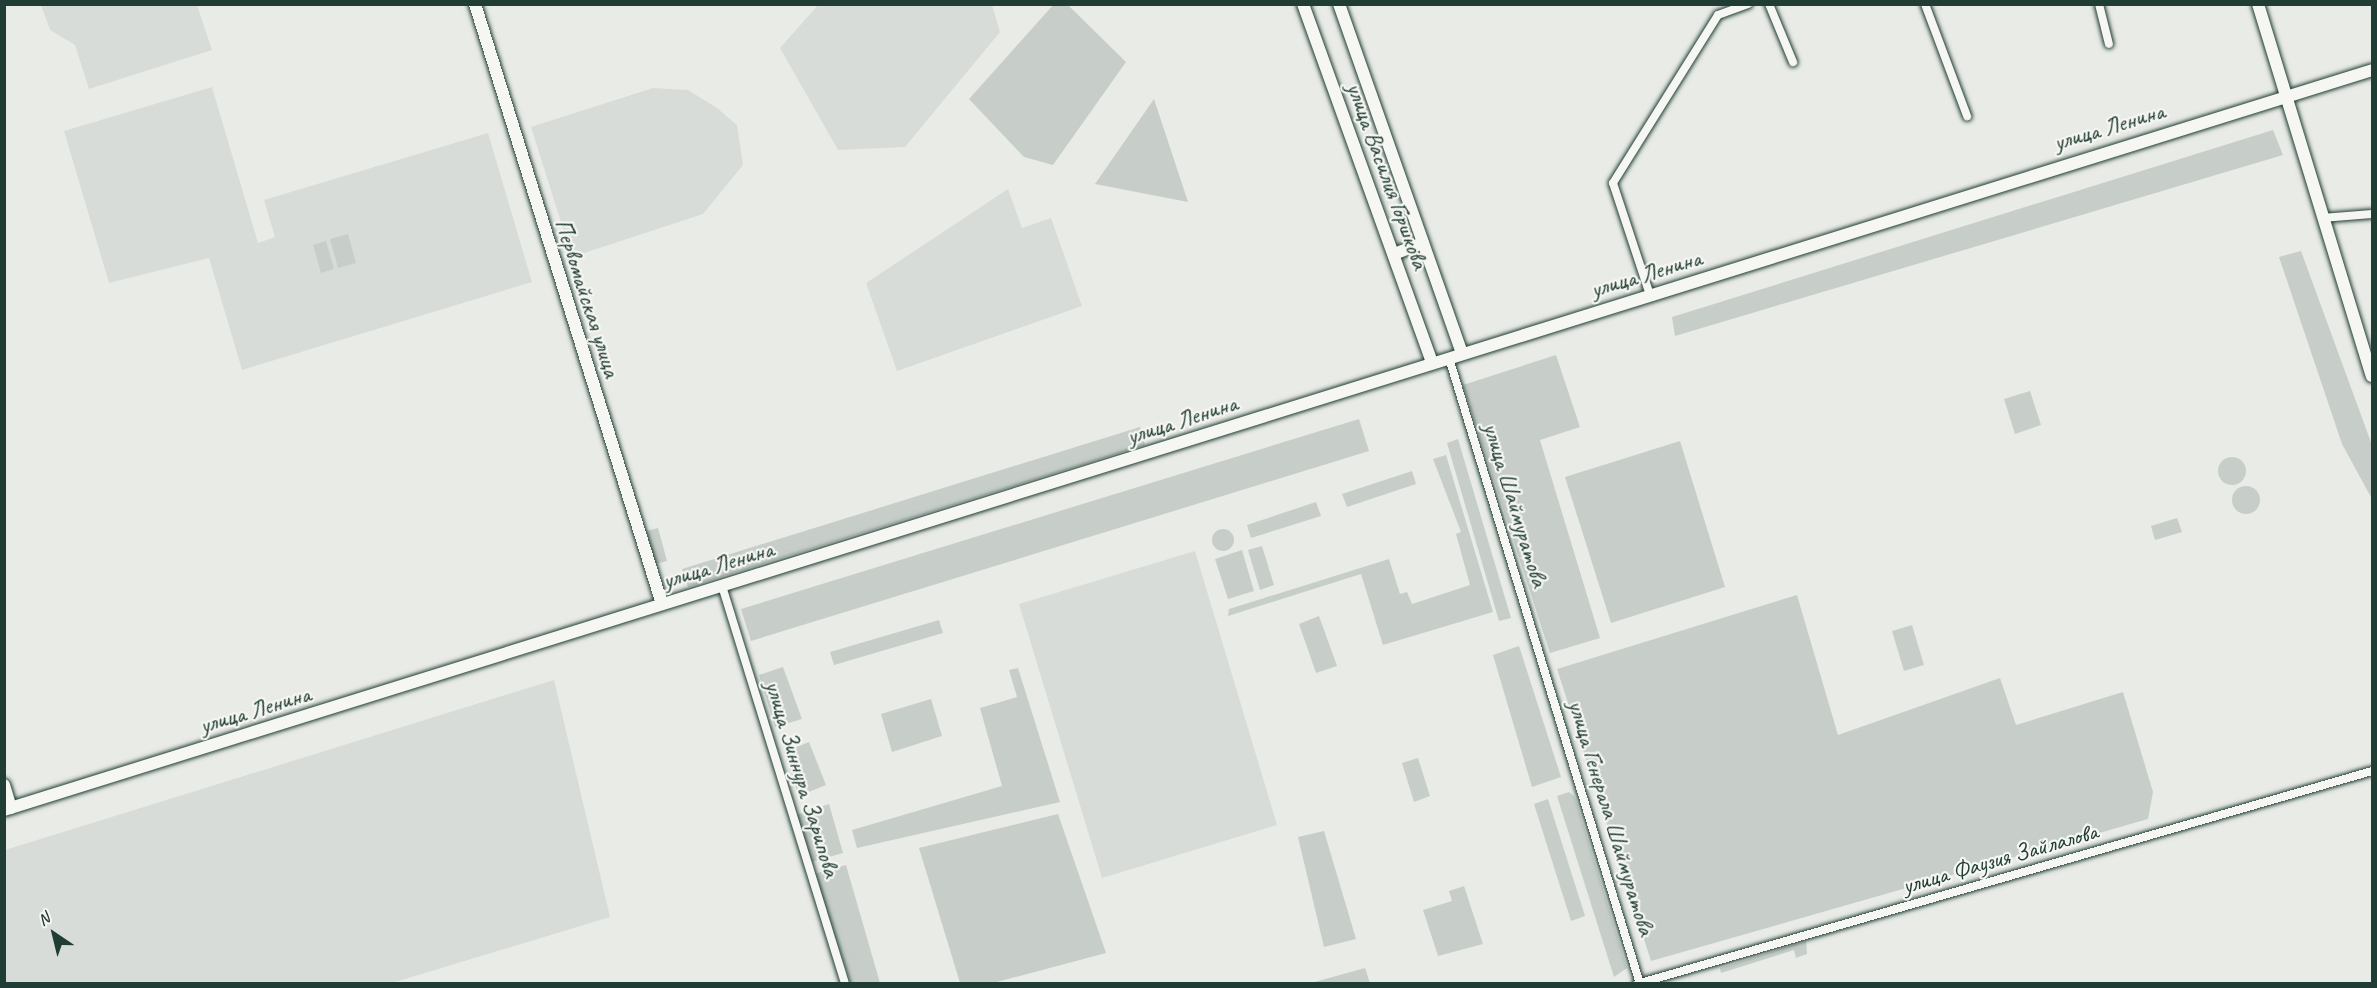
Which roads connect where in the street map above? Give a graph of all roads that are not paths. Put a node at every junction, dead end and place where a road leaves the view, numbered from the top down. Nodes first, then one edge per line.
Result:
1 (475, 4) edge
2 (1303, 4) edge
3 (1339, 4) edge
4 (1748, 4) edge
5 (1769, 4) edge
6 (1925, 4) edge
7 (2099, 4) edge
8 (2258, 4) edge
9 (2109, 44) dead end
10 (1793, 62) dead end
11 (2373, 70) edge
12 (2288, 96) junction
13 (1967, 116) dead end
14 (2373, 214) edge
15 (2322, 218) junction
16 (1423, 243) junction
17 (1394, 254) junction
18 (1650, 295) junction
19 (1462, 353) junction
20 (1449, 358) junction
21 (1432, 363) junction
22 (2373, 376) edge
23 (722, 586) junction
24 (663, 604) junction
25 (1544, 663) joint
26 (2373, 771) edge
27 (4, 785) edge
28 (8, 809) edge
29 (843, 983) edge
30 (1639, 983) edge

1 - 24 main road, Первомайская улица
2 - 17 main road, улица Василия Горшкова
3 - 16 main road, улица Василия Горшкова
4 - 18 street
5 - 10 street
6 - 13 street
7 - 9 street
8 - 12 main road
11 - 12 main road, улица Ленина
12 - 15 main road
12 - 18 main road, улица Ленина
14 - 15 street
15 - 22 main road
16 - 17 main road
16 - 19 main road, улица Василия Горшкова
17 - 21 main road, улица Василия Горшкова
18 - 19 main road, улица Ленина
19 - 20 main road, улица Ленина
20 - 21 main road, улица Ленина
20 - 25 street, улица Шаймуратова
21 - 23 main road, улица Ленина
23 - 24 main road, улица Ленина
23 - 29 street, улица Зиннура Зарипова
24 - 28 main road, улица Ленина
25 - 30 street, улица Генерала Шаймуратова
26 - 30 street, улица Фаузия Зайлалова
27 - 28 main road

